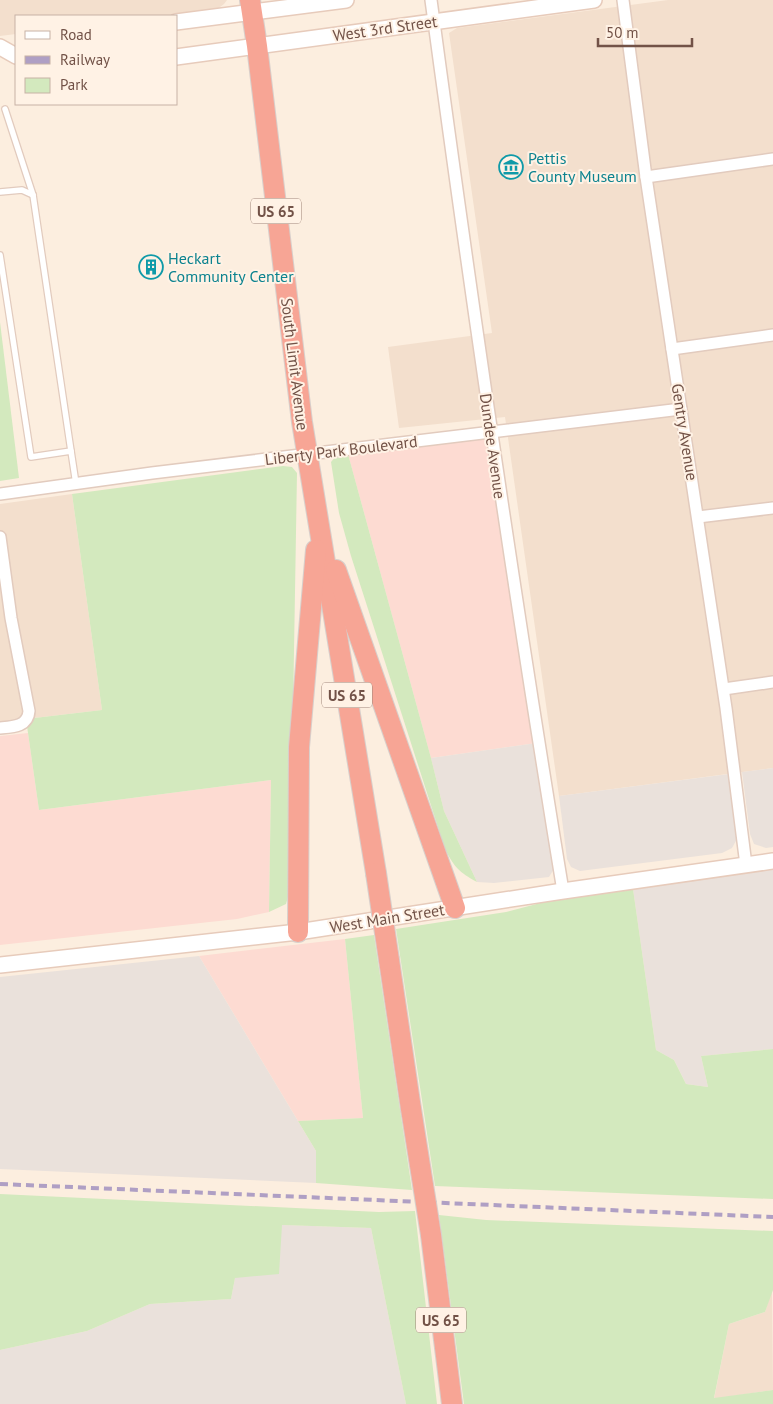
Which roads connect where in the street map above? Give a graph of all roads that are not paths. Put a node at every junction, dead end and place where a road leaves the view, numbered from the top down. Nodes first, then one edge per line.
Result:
1 (346, 0) edge
2 (431, 0) edge
3 (594, 0) edge
4 (623, 0) edge
5 (251, 6) edge
6 (434, 21) junction
7 (178, 22) edge
8 (15, 43) edge
9 (0, 46) edge
10 (257, 46) junction
11 (15, 55) edge
12 (178, 56) edge
13 (5, 109) dead end
14 (773, 160) edge
15 (646, 176) junction
16 (0, 192) edge
17 (33, 196) junction
18 (0, 255) edge
19 (773, 335) edge
20 (672, 349) junction
21 (681, 409) junction
22 (491, 432) junction
23 (71, 451) junction
24 (306, 454) junction
25 (76, 484) junction
26 (0, 494) edge
27 (773, 508) edge
28 (698, 517) junction
29 (318, 518) junction
30 (0, 537) edge
31 (773, 682) edge
32 (724, 689) junction
33 (0, 728) edge
34 (773, 861) edge
35 (746, 864) junction
36 (562, 891) junction
37 (455, 908) junction
38 (298, 932) junction
39 (0, 965) edge
40 (452, 1404) edge

1 - 5 main road, West 3rd Street
2 - 6 street, Dundee Avenue
3 - 6 main road, West 3rd Street
4 - 15 street, Gentry Avenue
5 - 7 main road, West 3rd Street
5 - 10 highway, South Limit Avenue / US 65
6 - 10 main road, West 3rd Street
6 - 22 street, Dundee Avenue
8 - 9 main road
9 - 11 main road
10 - 12 main road, West 3rd Street
10 - 24 highway, South Limit Avenue / US 65
13 - 17 lane
14 - 15 street
15 - 20 street, Gentry Avenue
16 - 17 lane
17 - 23 lane
18 - 23 lane
19 - 20 street
20 - 21 street, Gentry Avenue
21 - 22 street, Liberty Park Boulevard
21 - 28 street, Gentry Avenue
22 - 24 street, Liberty Park Boulevard
22 - 36 street, Dundee Avenue
23 - 25 lane
24 - 25 street, Liberty Park Boulevard
24 - 29 highway, South Limit Avenue / US 65
25 - 26 street, Liberty Park Boulevard
27 - 28 street
28 - 32 street, Gentry Avenue
29 - 37 highway
29 - 38 highway
29 - 40 highway, US 65, bridge
30 - 33 street
31 - 32 street
32 - 35 street, Gentry Avenue
34 - 35 main road, West Main Street
35 - 36 main road, West Main Street
36 - 37 main road, West Main Street
37 - 38 main road, West Main Street
38 - 39 main road, West Main Street

